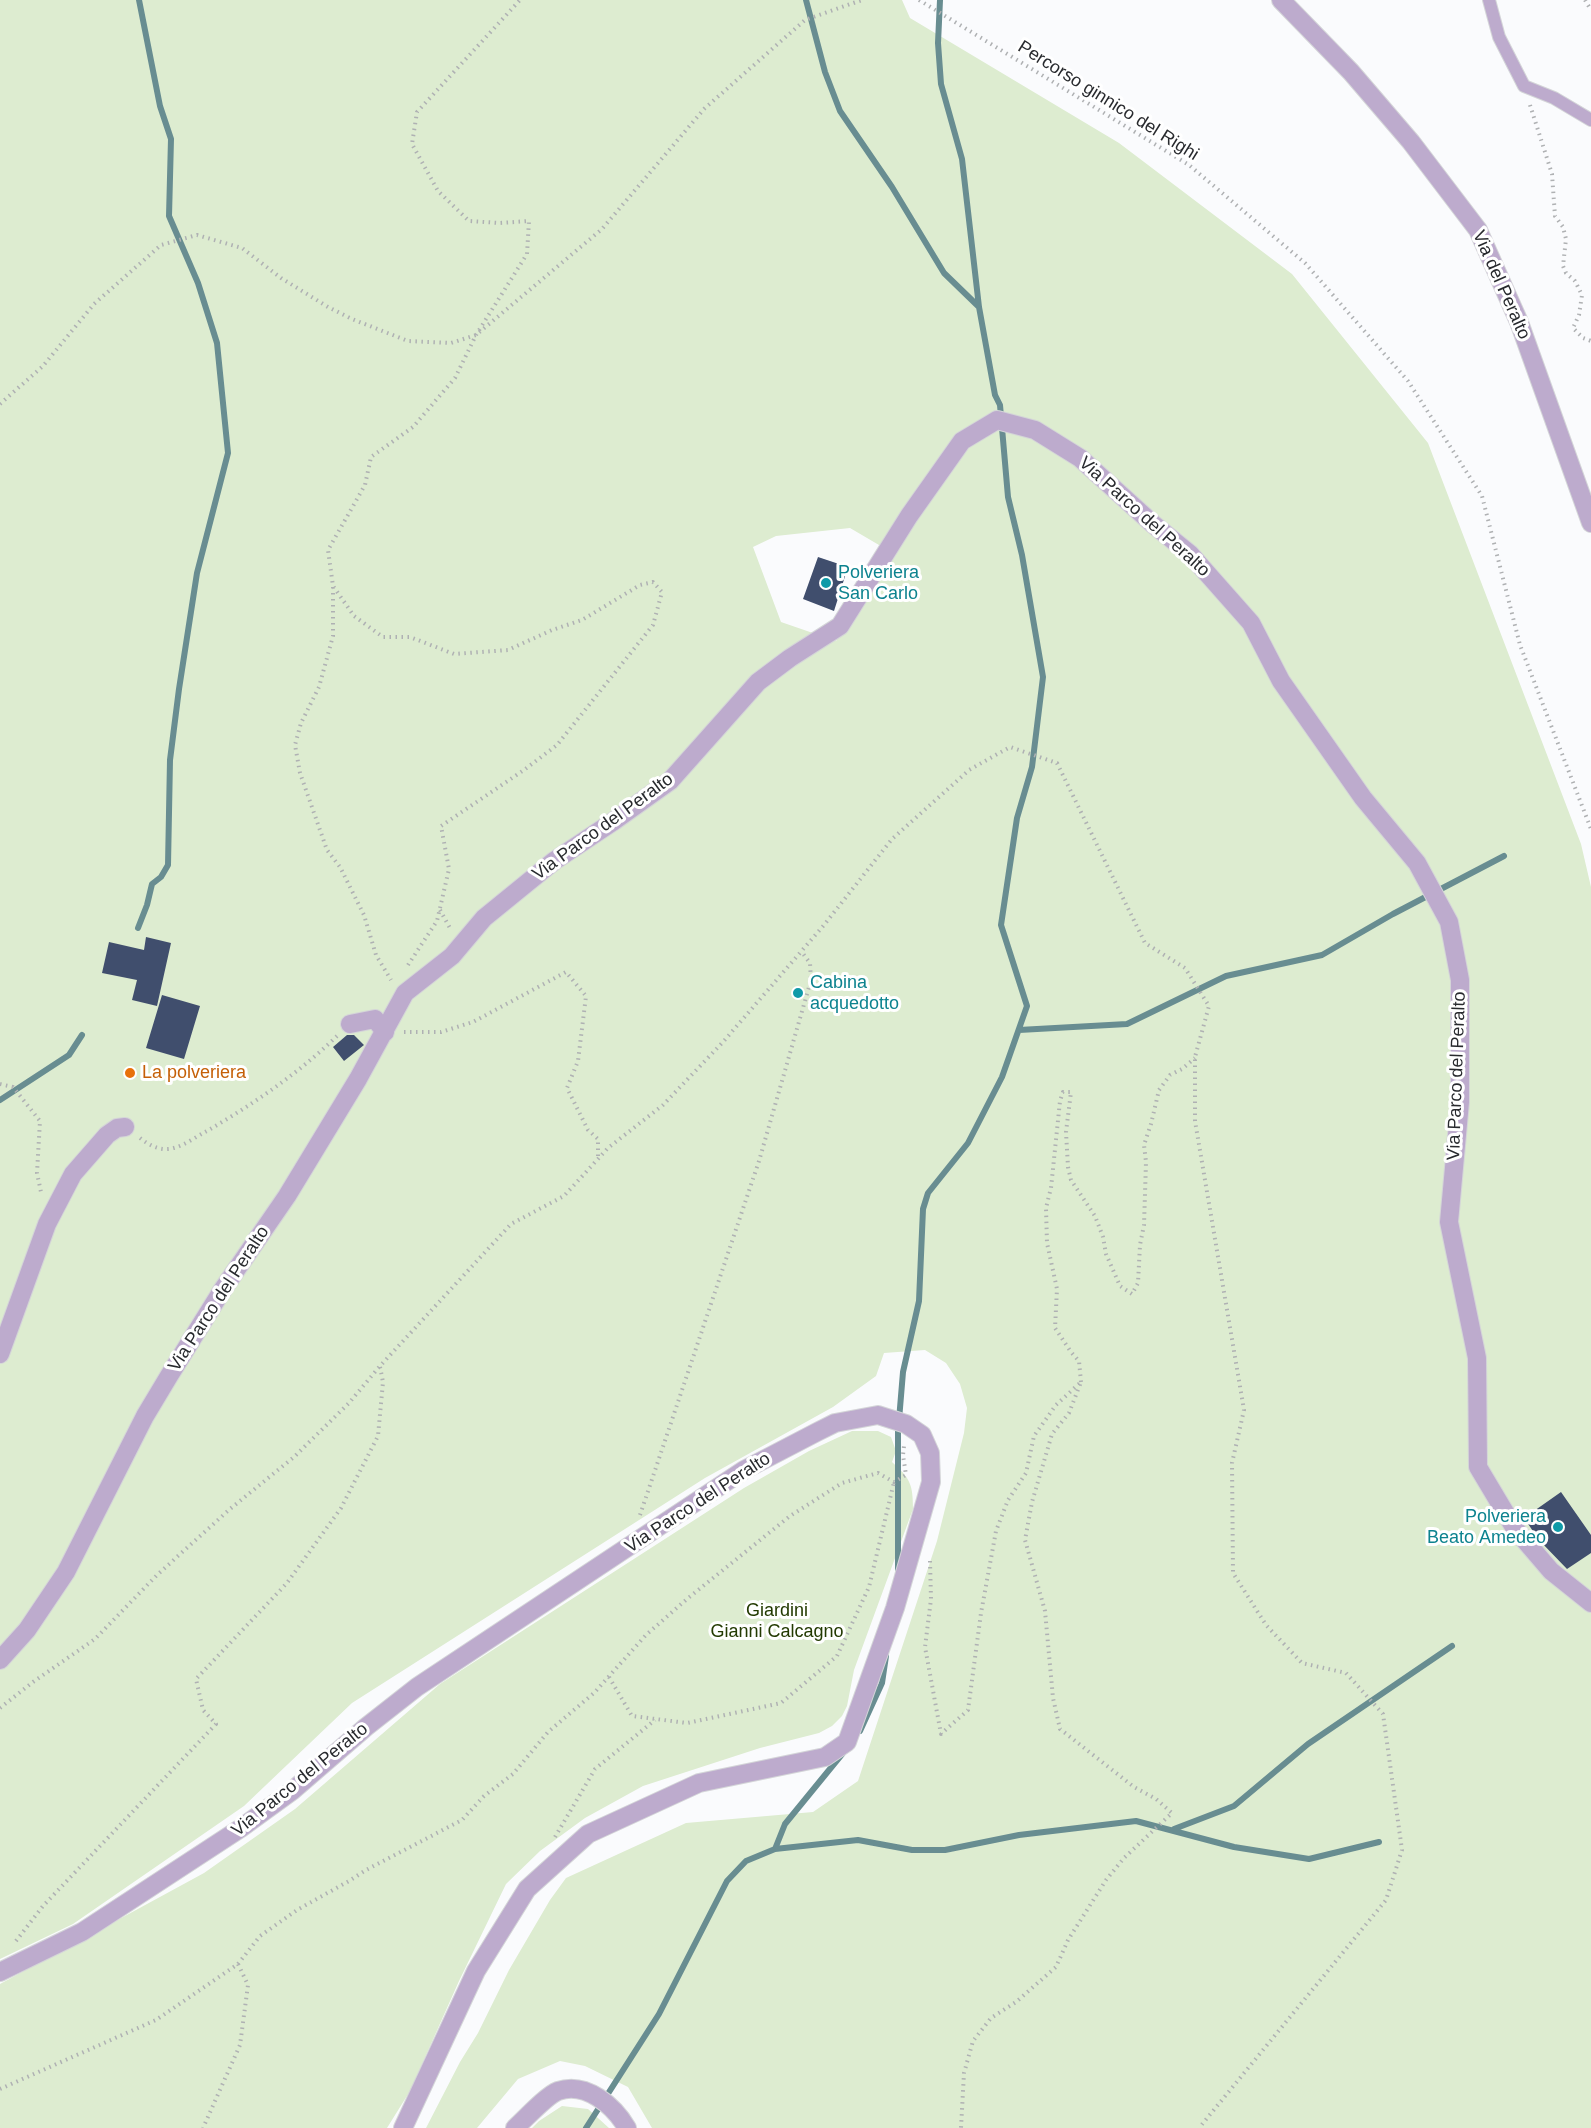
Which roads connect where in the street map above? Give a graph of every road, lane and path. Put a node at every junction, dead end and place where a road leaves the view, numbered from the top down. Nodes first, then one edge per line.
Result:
1 (520, 0) edge
2 (862, 0) edge
3 (919, 0) edge
4 (1281, 0) edge
5 (1489, 0) edge
6 (1585, 0) edge
7 (1591, 10) edge
8 (1524, 86) junction
9 (1591, 120) edge
10 (476, 335) junction
11 (1591, 341) edge
12 (0, 404) edge
13 (1591, 524) edge
14 (333, 586) junction
15 (1591, 829) edge
16 (439, 909) dead end
17 (801, 951) junction
18 (393, 985) dead end
19 (350, 1024) joint
20 (385, 1032) junction
21 (1195, 1057) junction
22 (0, 1084) edge
23 (125, 1127) joint
24 (598, 1157) junction
25 (41, 1193) dead end
26 (0, 1354) edge
27 (380, 1366) junction
28 (1081, 1383) junction
29 (906, 1424) junction
30 (894, 1482) junction
31 (629, 1547) junction
32 (931, 1550) dead end
33 (1591, 1603) edge
34 (0, 1660) edge
35 (609, 1677) junction
36 (0, 1708) edge
37 (656, 1719) junction
38 (558, 1829) dead end
39 (10, 1949) dead end
40 (238, 1964) junction
41 (0, 1972) edge
42 (0, 2089) edge
43 (203, 2128) edge
44 (403, 2128) edge
45 (514, 2128) edge
46 (627, 2128) edge
47 (961, 2128) edge
48 (1199, 2128) edge

1 - 10 path
2 - 10 path
3 - 15 path, Percorso ginnico del Righi
4 - 13 street, Via del Peralto
5 - 8 lane
6 - 7 path
8 - 9 lane
8 - 11 path
10 - 12 path
10 - 14 path
14 - 16 path
14 - 18 path
17 - 21 path
17 - 24 path
17 - 31 path
19 - 20 street
19 - 23 path
20 - 24 path
20 - 33 street, Via Parco del Peralto
20 - 34 street, Via Parco del Peralto
21 - 28 path
21 - 48 path
22 - 25 path
23 - 26 street
24 - 27 path
27 - 36 path
27 - 39 path
28 - 32 path
28 - 47 path
29 - 30 path
29 - 31 street, Via Parco del Peralto
29 - 44 street, Via Parco del Peralto
30 - 35 path
30 - 37 path
31 - 41 street, Via Parco del Peralto
35 - 37 path
35 - 40 path
37 - 38 path
40 - 42 path
40 - 43 path
45 - 46 street

